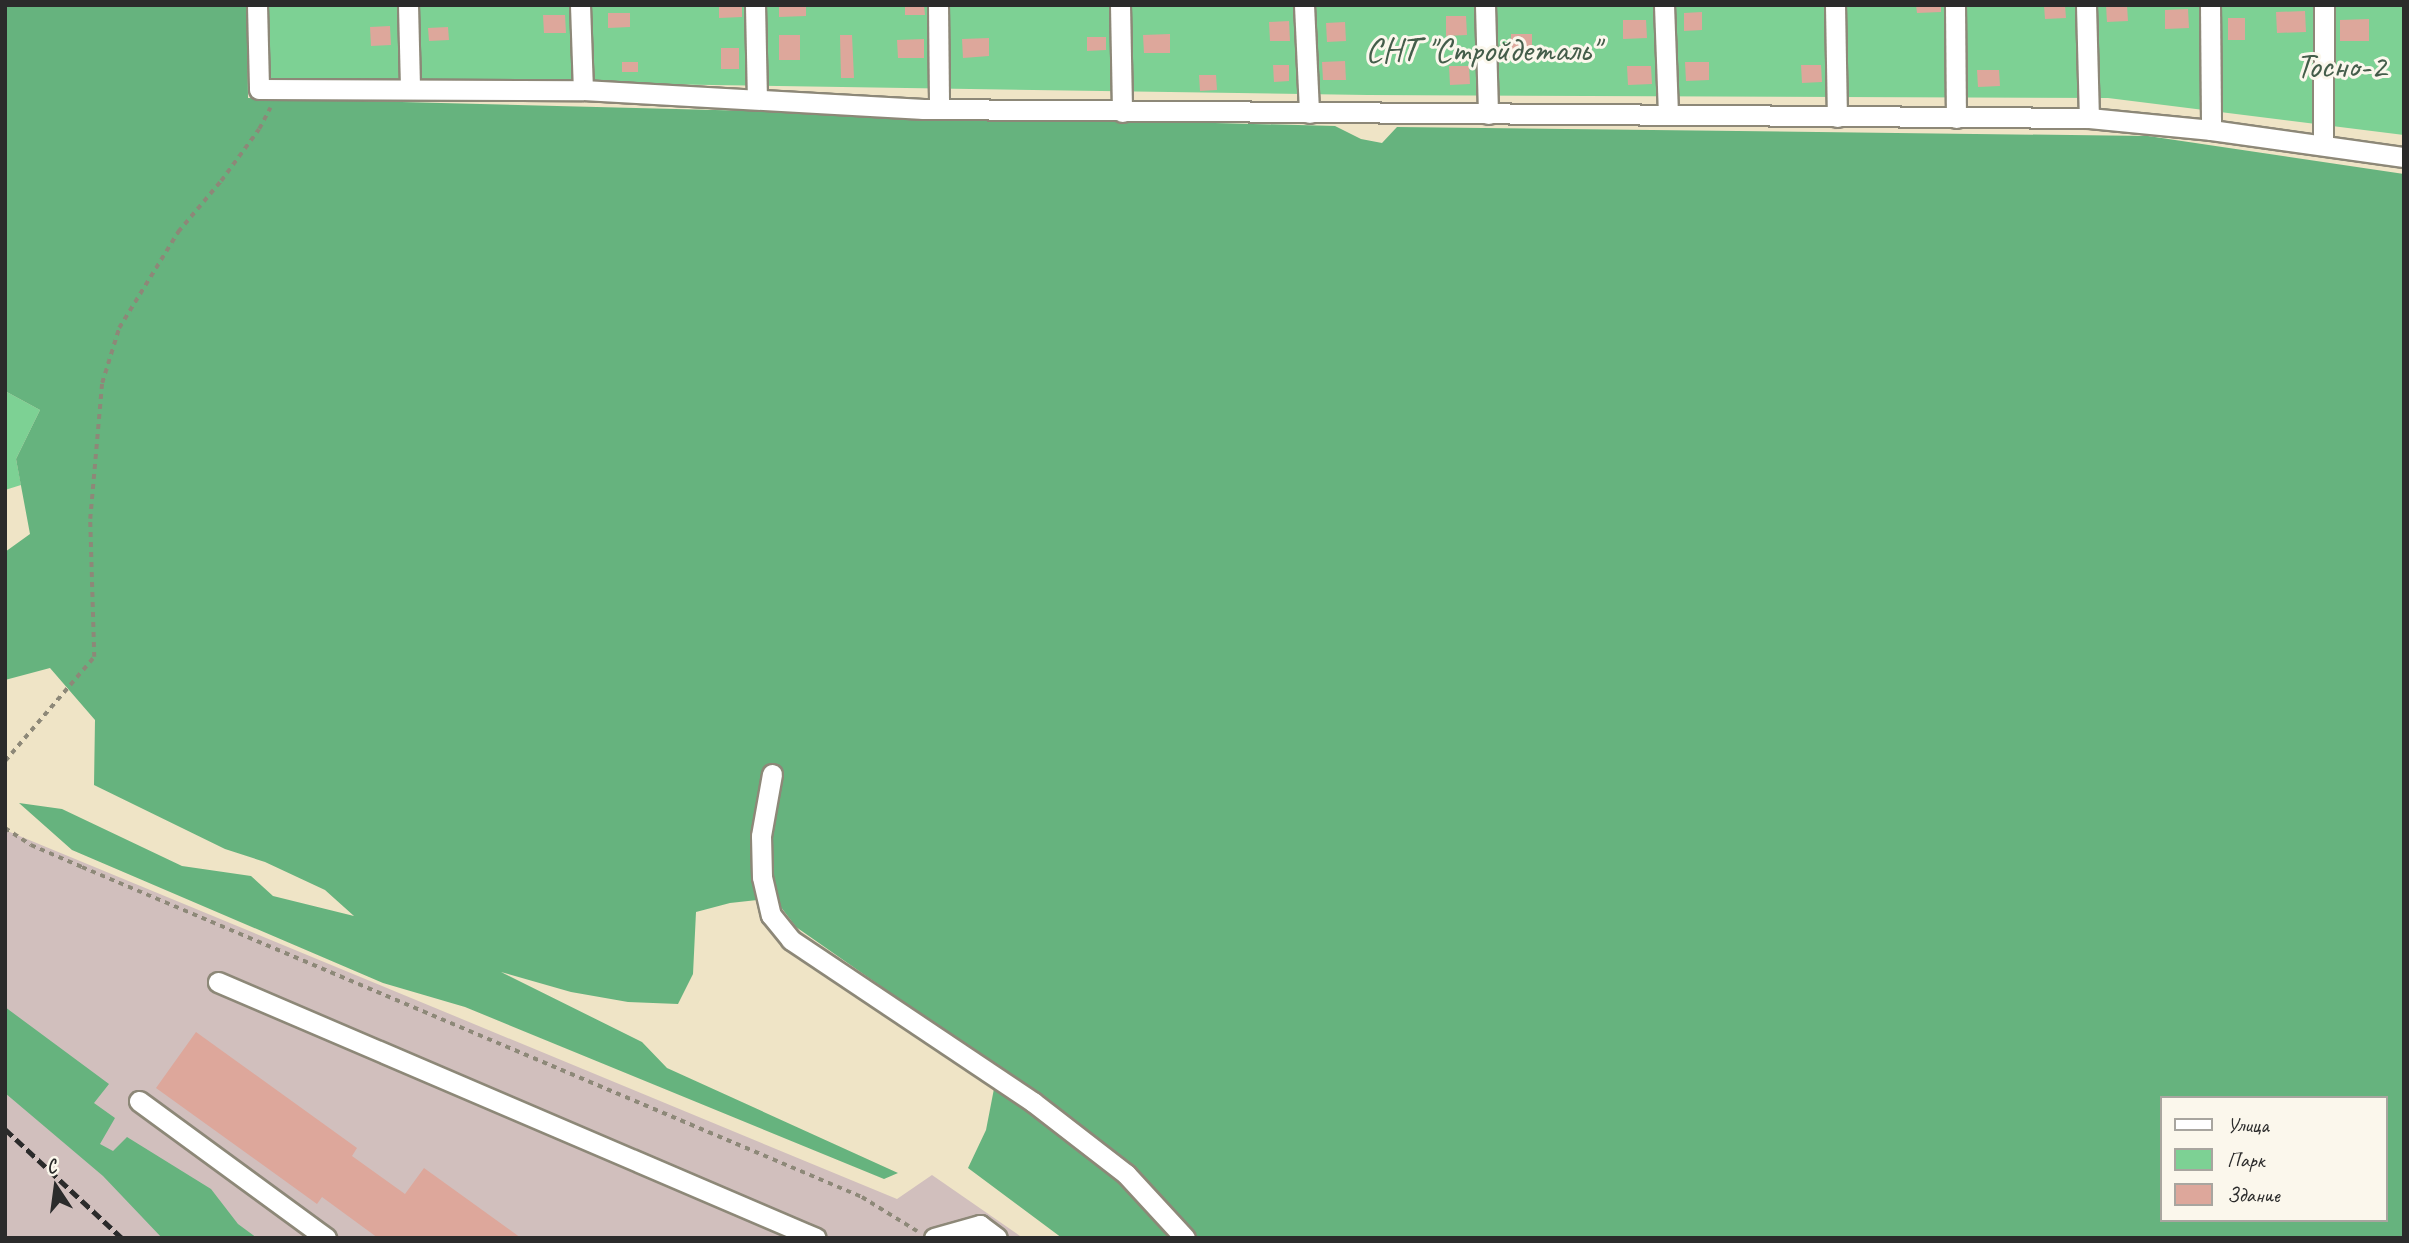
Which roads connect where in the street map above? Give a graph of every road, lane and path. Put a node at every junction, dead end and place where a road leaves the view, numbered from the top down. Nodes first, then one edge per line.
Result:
1 (257, 5) edge
2 (408, 5) edge
3 (580, 5) edge
4 (755, 5) edge
5 (938, 5) edge
6 (1120, 5) edge
7 (1304, 5) edge
8 (1485, 5) edge
9 (1664, 5) edge
10 (1835, 5) edge
11 (1955, 5) edge
12 (2086, 5) edge
13 (2210, 5) edge
14 (2324, 5) edge
15 (410, 88) junction
16 (280, 89) junction
17 (583, 90) junction
18 (757, 98) junction
19 (939, 109) junction
20 (1122, 111) junction
21 (1309, 113) junction
22 (1488, 114) junction
23 (1668, 115) junction
24 (1837, 117) junction
25 (1956, 118) junction
26 (2090, 118) junction
27 (2211, 130) junction
28 (2323, 145) junction
29 (2404, 157) edge
30 (5, 761) edge
31 (772, 774) dead end
32 (5, 828) edge
33 (218, 982) dead end
34 (139, 1101) dead end
35 (326, 1238) edge
36 (816, 1238) edge
37 (928, 1238) edge
38 (934, 1238) edge
39 (997, 1238) edge
40 (1185, 1238) edge

1 - 16 street
2 - 15 street
3 - 17 street
4 - 18 street
5 - 19 street
6 - 20 street
7 - 21 street
8 - 22 street
9 - 23 street
10 - 24 street
11 - 25 street
12 - 26 street
13 - 27 street
14 - 28 street
15 - 16 street
15 - 17 street
16 - 30 path
17 - 18 street
18 - 19 street
19 - 20 street
20 - 21 street
21 - 22 street
22 - 23 street
23 - 24 street
24 - 25 street
25 - 26 street
26 - 27 street
27 - 28 street
28 - 29 street
31 - 40 street
32 - 37 path
33 - 36 street
34 - 35 street
38 - 39 street

